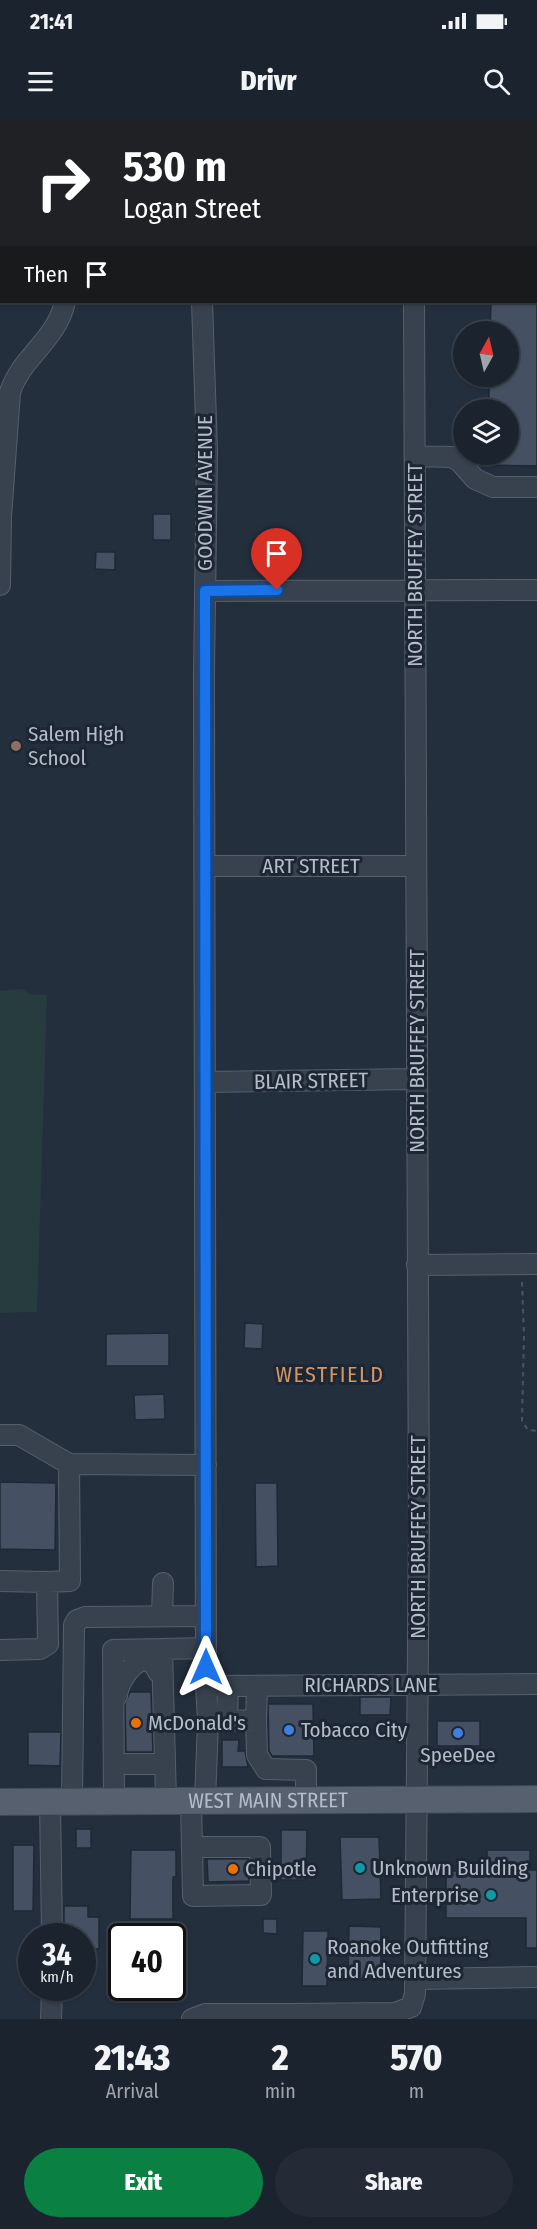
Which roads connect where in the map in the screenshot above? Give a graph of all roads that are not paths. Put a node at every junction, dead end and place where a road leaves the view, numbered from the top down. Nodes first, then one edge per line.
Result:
1 (65, 303) edge
2 (202, 303) edge
3 (414, 303) edge
4 (415, 456) junction
5 (537, 487) edge
6 (2, 491) edge
7 (0, 585) edge
8 (416, 590) junction
9 (537, 590) edge
10 (205, 591) junction
11 (205, 866) junction
12 (416, 866) junction
13 (417, 1079) junction
14 (205, 1082) junction
15 (529, 1264) edge
16 (417, 1265) junction
17 (0, 1435) edge
18 (69, 1464) junction
19 (206, 1465) junction
20 (0, 1581) edge
21 (47, 1582) junction
22 (163, 1583) dead end
23 (162, 1616) junction
24 (206, 1616) junction
25 (47, 1619) junction
26 (77, 1620) junction
27 (206, 1648) junction
28 (162, 1649) junction
29 (0, 1650) edge
30 (537, 1684) edge
31 (418, 1685) junction
32 (206, 1686) junction
33 (228, 1686) junction
34 (257, 1686) junction
35 (217, 1720) junction
36 (256, 1720) junction
37 (164, 1744) junction
38 (114, 1758) junction
39 (165, 1764) junction
40 (266, 1769) junction
41 (537, 1799) edge
42 (306, 1800) junction
43 (417, 1800) junction
44 (61, 1801) junction
45 (114, 1801) junction
46 (187, 1801) junction
47 (267, 1801) junction
48 (0, 1802) edge
49 (192, 1847) dead end
50 (53, 1923) edge
51 (537, 1977) edge
52 (416, 1979) junction
53 (52, 2001) edge
54 (292, 2017) edge
55 (51, 2019) edge
56 (192, 2019) edge

1 - 6 street
2 - 10 street, GOODWIN AVENUE
3 - 4 street, NORTH BRUFFEY STREET
4 - 5 street
4 - 8 street, NORTH BRUFFEY STREET
6 - 7 street
8 - 9 street
8 - 10 street
8 - 12 street, NORTH BRUFFEY STREET
10 - 11 street, GOODWIN AVENUE
11 - 12 street, ART STREET
11 - 14 street, GOODWIN AVENUE
12 - 13 street, NORTH BRUFFEY STREET
13 - 14 street, BLAIR STREET
13 - 16 street, NORTH BRUFFEY STREET
14 - 19 street, GOODWIN AVENUE
15 - 16 street
16 - 31 street, NORTH BRUFFEY STREET
17 - 18 street
18 - 19 street
18 - 21 street
19 - 24 street, GOODWIN AVENUE
20 - 21 street
21 - 25 street
22 - 23 street
23 - 24 street
23 - 26 street
24 - 27 street, GOODWIN AVENUE
25 - 26 street
25 - 29 street
26 - 44 street
27 - 28 street
27 - 32 street, GOODWIN AVENUE
28 - 37 street
28 - 38 street
30 - 31 street, RICHARDS LANE
31 - 34 street, RICHARDS LANE
31 - 43 street, NORTH BRUFFEY STREET
32 - 33 street, RICHARDS LANE
32 - 35 street, GOODWIN AVENUE
33 - 34 street, RICHARDS LANE
33 - 35 street
34 - 36 street
35 - 36 street
35 - 46 street, GOODWIN AVENUE
36 - 40 street
37 - 38 street
37 - 39 street
38 - 39 street
38 - 45 street
39 - 46 street
40 - 42 street
40 - 47 street
41 - 43 main road, WEST MAIN STREET
42 - 43 main road, WEST MAIN STREET
42 - 47 main road, WEST MAIN STREET
43 - 52 street, NORTH BRUFFEY STREET
44 - 45 main road, WEST MAIN STREET
44 - 48 main road, WEST MAIN STREET
44 - 50 street
45 - 46 main road, WEST MAIN STREET
46 - 47 main road, WEST MAIN STREET
46 - 49 street
51 - 52 street
52 - 54 street, NORTH BRUFFEY STREET
53 - 55 street
54 - 56 street

